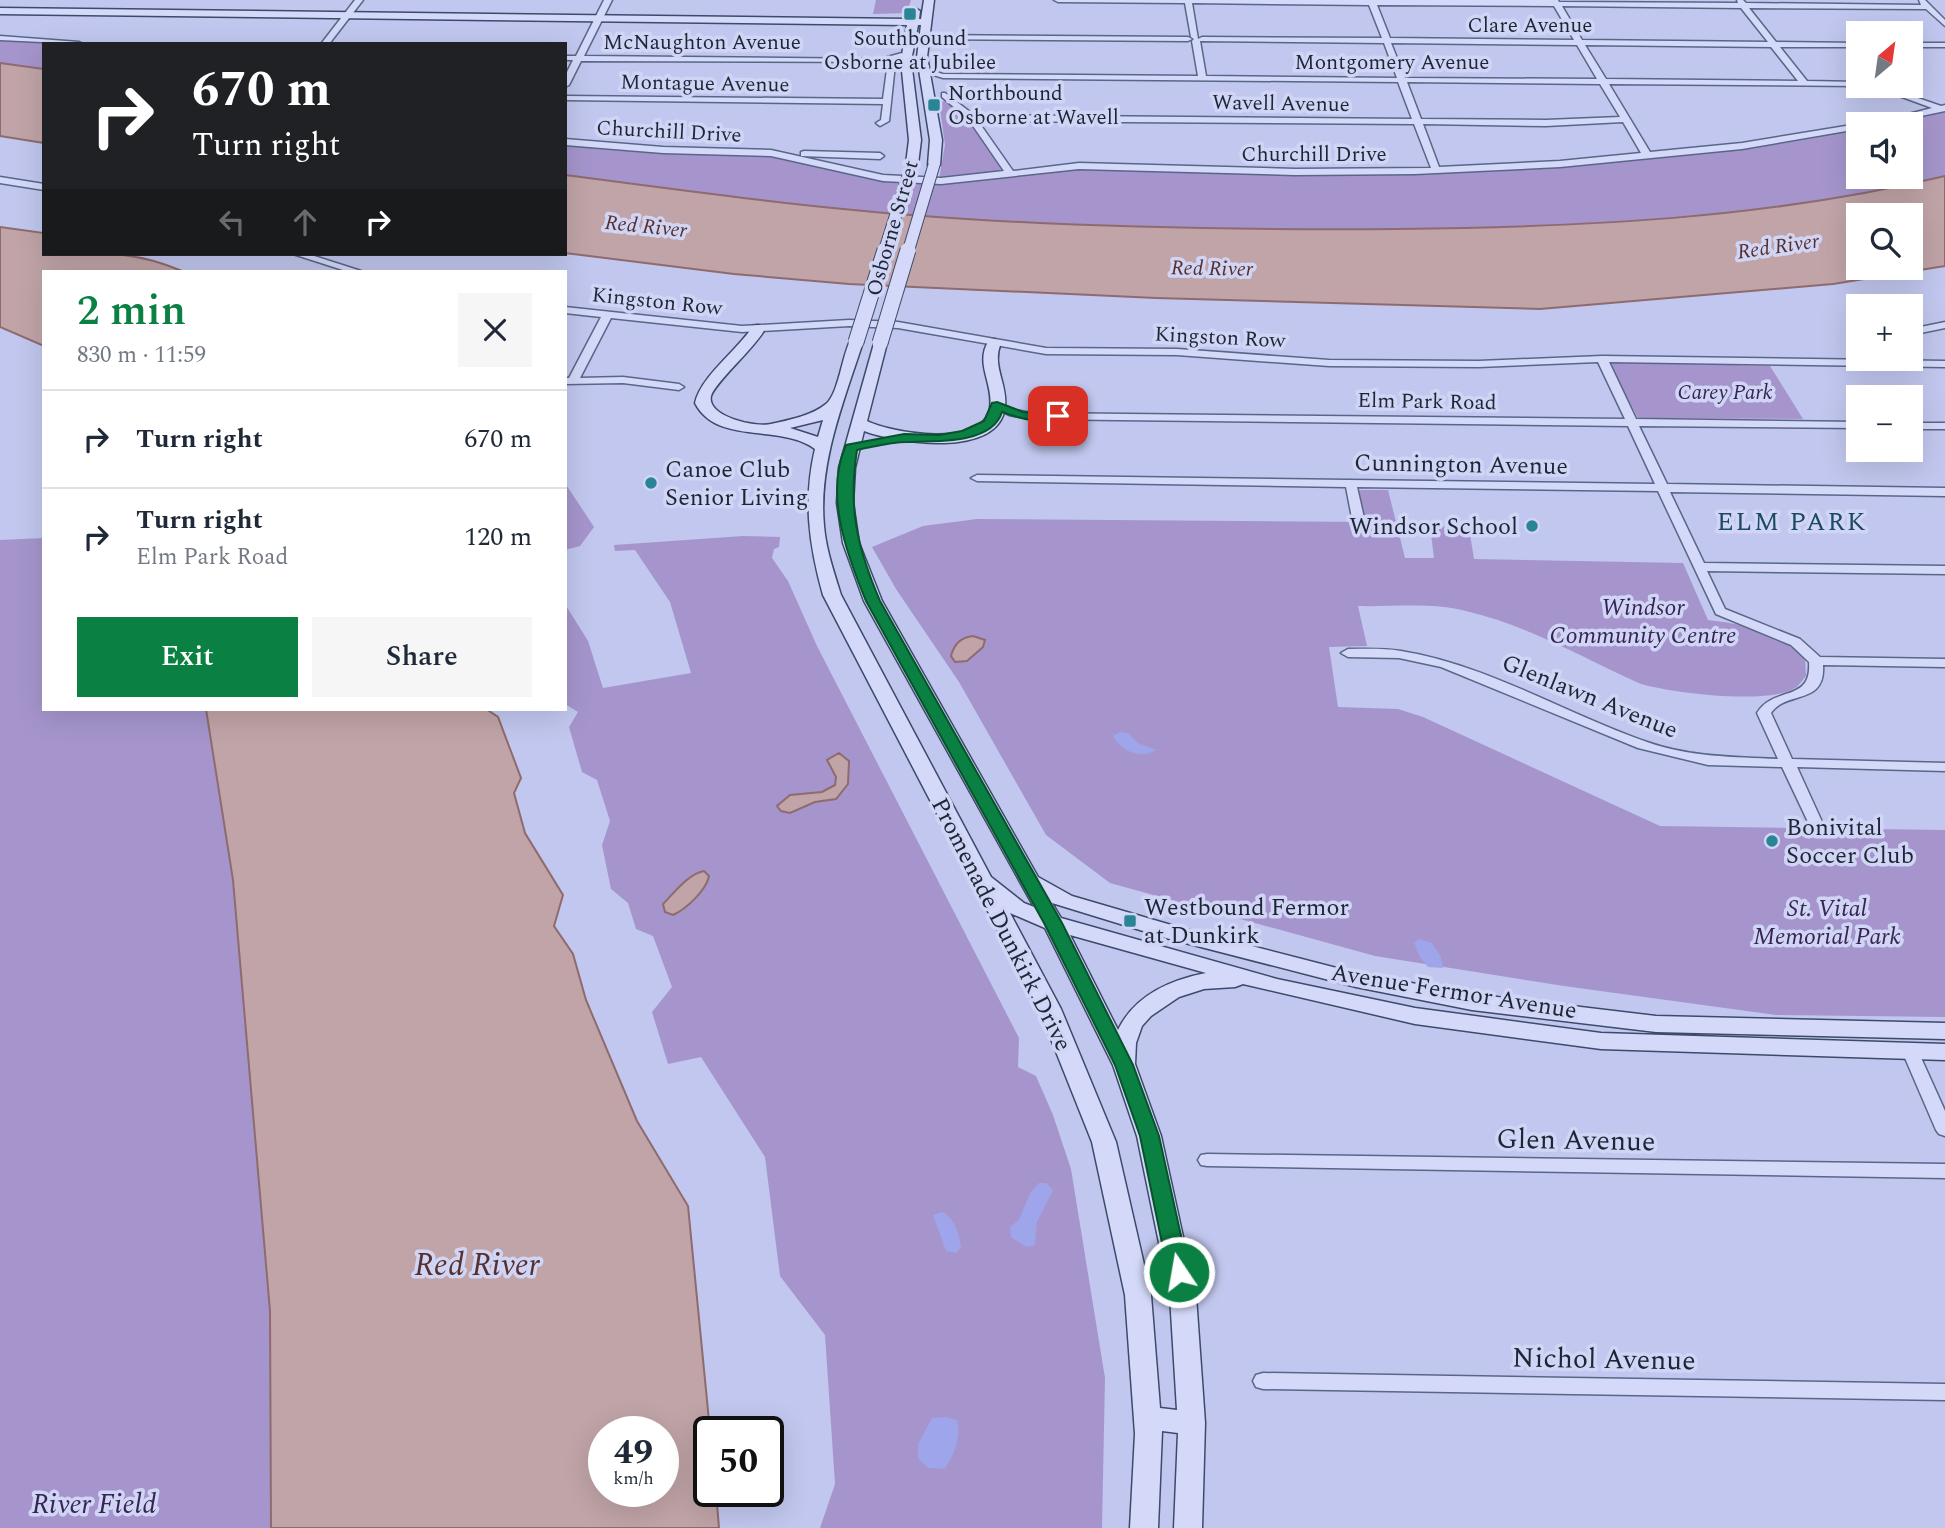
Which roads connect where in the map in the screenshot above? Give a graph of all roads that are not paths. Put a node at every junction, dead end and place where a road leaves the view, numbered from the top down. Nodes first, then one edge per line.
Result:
1 (359, 0) edge
2 (608, 0) edge
3 (919, 0) edge
4 (929, 0) edge
5 (1058, 0) edge
6 (1189, 0) edge
7 (1921, 0) edge
8 (1372, 1) edge
9 (1556, 3) edge
10 (1741, 3) edge
11 (1928, 7) junction
12 (0, 11) edge
13 (348, 14) junction
14 (600, 16) junction
15 (845, 19) junction
16 (882, 20) junction
17 (913, 20) junction
18 (927, 20) junction
19 (1945, 24) edge
20 (924, 37) junction
21 (0, 38) edge
22 (1195, 39) junction
23 (909, 40) junction
24 (1387, 41) junction
25 (53, 42) edge
26 (327, 42) edge
27 (1581, 43) junction
28 (1773, 44) junction
29 (1846, 45) edge
30 (1923, 45) edge
31 (1945, 45) edge
32 (567, 58) edge
33 (580, 58) junction
34 (893, 61) junction
35 (925, 71) junction
36 (1202, 78) junction
37 (1402, 80) junction
38 (567, 81) edge
39 (1604, 81) junction
40 (1804, 83) junction
41 (1846, 84) edge
42 (945, 94) dead end
43 (567, 98) edge
44 (1911, 98) edge
45 (886, 102) junction
46 (1943, 109) edge
47 (1923, 113) edge
48 (972, 118) junction
49 (1625, 119) junction
50 (880, 122) dead end
51 (1418, 122) junction
52 (1846, 129) edge
53 (567, 142) edge
54 (771, 153) junction
55 (880, 156) dead end
56 (1648, 157) junction
57 (1436, 170) junction
58 (1010, 173) junction
59 (0, 180) edge
60 (42, 187) edge
61 (42, 187) edge
62 (0, 188) edge
63 (305, 256) edge
64 (353, 270) edge
65 (567, 310) edge
66 (607, 315) junction
67 (1945, 325) edge
68 (758, 329) junction
69 (1923, 330) edge
70 (856, 342) joint
71 (880, 343) joint
72 (994, 343) junction
73 (1602, 359) junction
74 (1846, 361) edge
75 (1923, 363) edge
76 (1945, 364) edge
77 (569, 380) edge
78 (679, 387) dead end
79 (837, 402) junction
80 (997, 406) junction
81 (859, 422) junction
82 (1632, 422) junction
83 (1846, 425) edge
84 (1923, 426) edge
85 (1945, 426) edge
86 (768, 428) junction
87 (904, 438) junction
88 (851, 447) junction
89 (823, 448) junction
90 (977, 478) dead end
91 (1351, 484) junction
92 (1662, 488) junction
93 (1945, 492) edge
94 (1358, 518) dead end
95 (1699, 566) junction
96 (1945, 570) edge
97 (1348, 653) dead end
98 (1816, 662) junction
99 (1945, 663) edge
100 (1787, 763) junction
101 (1945, 767) edge
102 (1816, 824) dead end
103 (978, 875) junction
104 (1028, 880) junction
105 (1053, 923) junction
106 (1277, 986) junction
107 (1472, 1002) junction
108 (1454, 1021) junction
109 (1945, 1031) edge
110 (1910, 1051) junction
111 (1945, 1052) edge
112 (1124, 1065) junction
113 (1945, 1130) edge
114 (1207, 1160) dead end
115 (1945, 1171) edge
116 (1263, 1381) dead end
117 (1945, 1392) edge
118 (1147, 1418) junction
119 (1192, 1423) junction
120 (1144, 1528) edge
121 (1188, 1528) edge

1 - 13 street
2 - 14 street
3 - 17 main road, Osborne Street
4 - 18 main road, Osborne Street
5 - 6 street
6 - 8 street
6 - 22 street
7 - 11 street
8 - 9 street
8 - 24 street
9 - 10 street
9 - 27 street
10 - 11 street
10 - 28 street
11 - 19 street
12 - 13 main road
13 - 14 main road
13 - 26 street
14 - 15 main road
14 - 33 street
15 - 16 main road
15 - 17 main road
16 - 17 main road
16 - 23 main road
17 - 18 main road
17 - 23 main road, Osborne Street
18 - 20 main road, Osborne Street
20 - 22 street, Clare Avenue
20 - 35 main road, Osborne Street
21 - 25 street
22 - 24 street, Clare Avenue
22 - 36 street
23 - 34 street
23 - 70 main road, Osborne Street, bridge
24 - 27 street, Clare Avenue
24 - 37 street
27 - 28 street, Clare Avenue
27 - 39 street
28 - 29 street, Clare Avenue
28 - 40 street
30 - 31 street
32 - 33 street, McNaughton Avenue
33 - 34 street, McNaughton Avenue
33 - 38 street
34 - 45 street
35 - 36 street, Montgomery Avenue
35 - 71 main road, Osborne Street, bridge
36 - 37 street, Montgomery Avenue
37 - 39 street, Montgomery Avenue
37 - 51 street
39 - 40 street, Montgomery Avenue
39 - 49 street
40 - 41 street, Montgomery Avenue
42 - 48 street
43 - 45 street, Montague Avenue
44 - 46 street
45 - 50 street
46 - 47 street
48 - 51 street, Wavell Avenue
48 - 58 street
49 - 51 street, Wavell Avenue
49 - 56 street
51 - 57 street
52 - 56 street, Churchill Drive
53 - 54 street, Churchill Drive
54 - 55 street, Churchill Drive
54 - 58 street, Churchill Drive
56 - 57 street, Churchill Drive
57 - 58 street, Churchill Drive
59 - 60 street
61 - 62 street
63 - 64 street
65 - 66 street, Kingston Row
66 - 68 street, Kingston Row
66 - 77 street
67 - 69 street
68 - 72 street, Kingston Row
68 - 86 main road
70 - 79 main road, Promenade Dunkirk Drive
71 - 81 main road, Promenade Dunkirk Drive
72 - 73 street, Kingston Row
72 - 80 main road
73 - 74 street, Kingston Row
73 - 82 street
75 - 76 street, Kingston Row
77 - 78 street
79 - 86 main road
79 - 89 main road, Promenade Dunkirk Drive
80 - 82 street, Elm Park Road
80 - 87 main road
81 - 87 main road
81 - 88 main road, Promenade Dunkirk Drive
82 - 83 street, Elm Park Road
82 - 92 street
84 - 85 street
86 - 89 main road
87 - 88 main road
88 - 104 main road, Promenade Dunkirk Drive
89 - 103 main road, Promenade Dunkirk Drive
90 - 91 street, Cunnington Avenue
91 - 92 street, Cunnington Avenue
91 - 94 street
92 - 93 street, Cunnington Avenue
92 - 95 street
95 - 96 street
95 - 98 street
97 - 100 street, Glenlawn Avenue
98 - 99 street
98 - 100 street
100 - 101 street, Glenlawn Avenue
100 - 102 street
103 - 105 main road, Avenue Fermor Avenue
103 - 118 main road, Promenade Dunkirk Drive
104 - 105 main road, Promenade Dunkirk Drive
104 - 107 main road, Avenue Fermor Avenue
105 - 106 main road, Avenue Fermor Avenue
105 - 112 main road, Promenade Dunkirk Drive
106 - 108 main road, Avenue Fermor Avenue
106 - 112 main road
107 - 108 main road
107 - 109 main road, Avenue Fermor Avenue
108 - 110 main road, Avenue Fermor Avenue
110 - 111 main road, Avenue Fermor Avenue
110 - 113 street
112 - 119 main road, Promenade Dunkirk Drive
114 - 115 street, Glen Avenue
116 - 117 street, Nichol Avenue
118 - 119 main road
118 - 120 main road, Promenade Dunkirk Drive
119 - 121 main road, Promenade Dunkirk Drive

